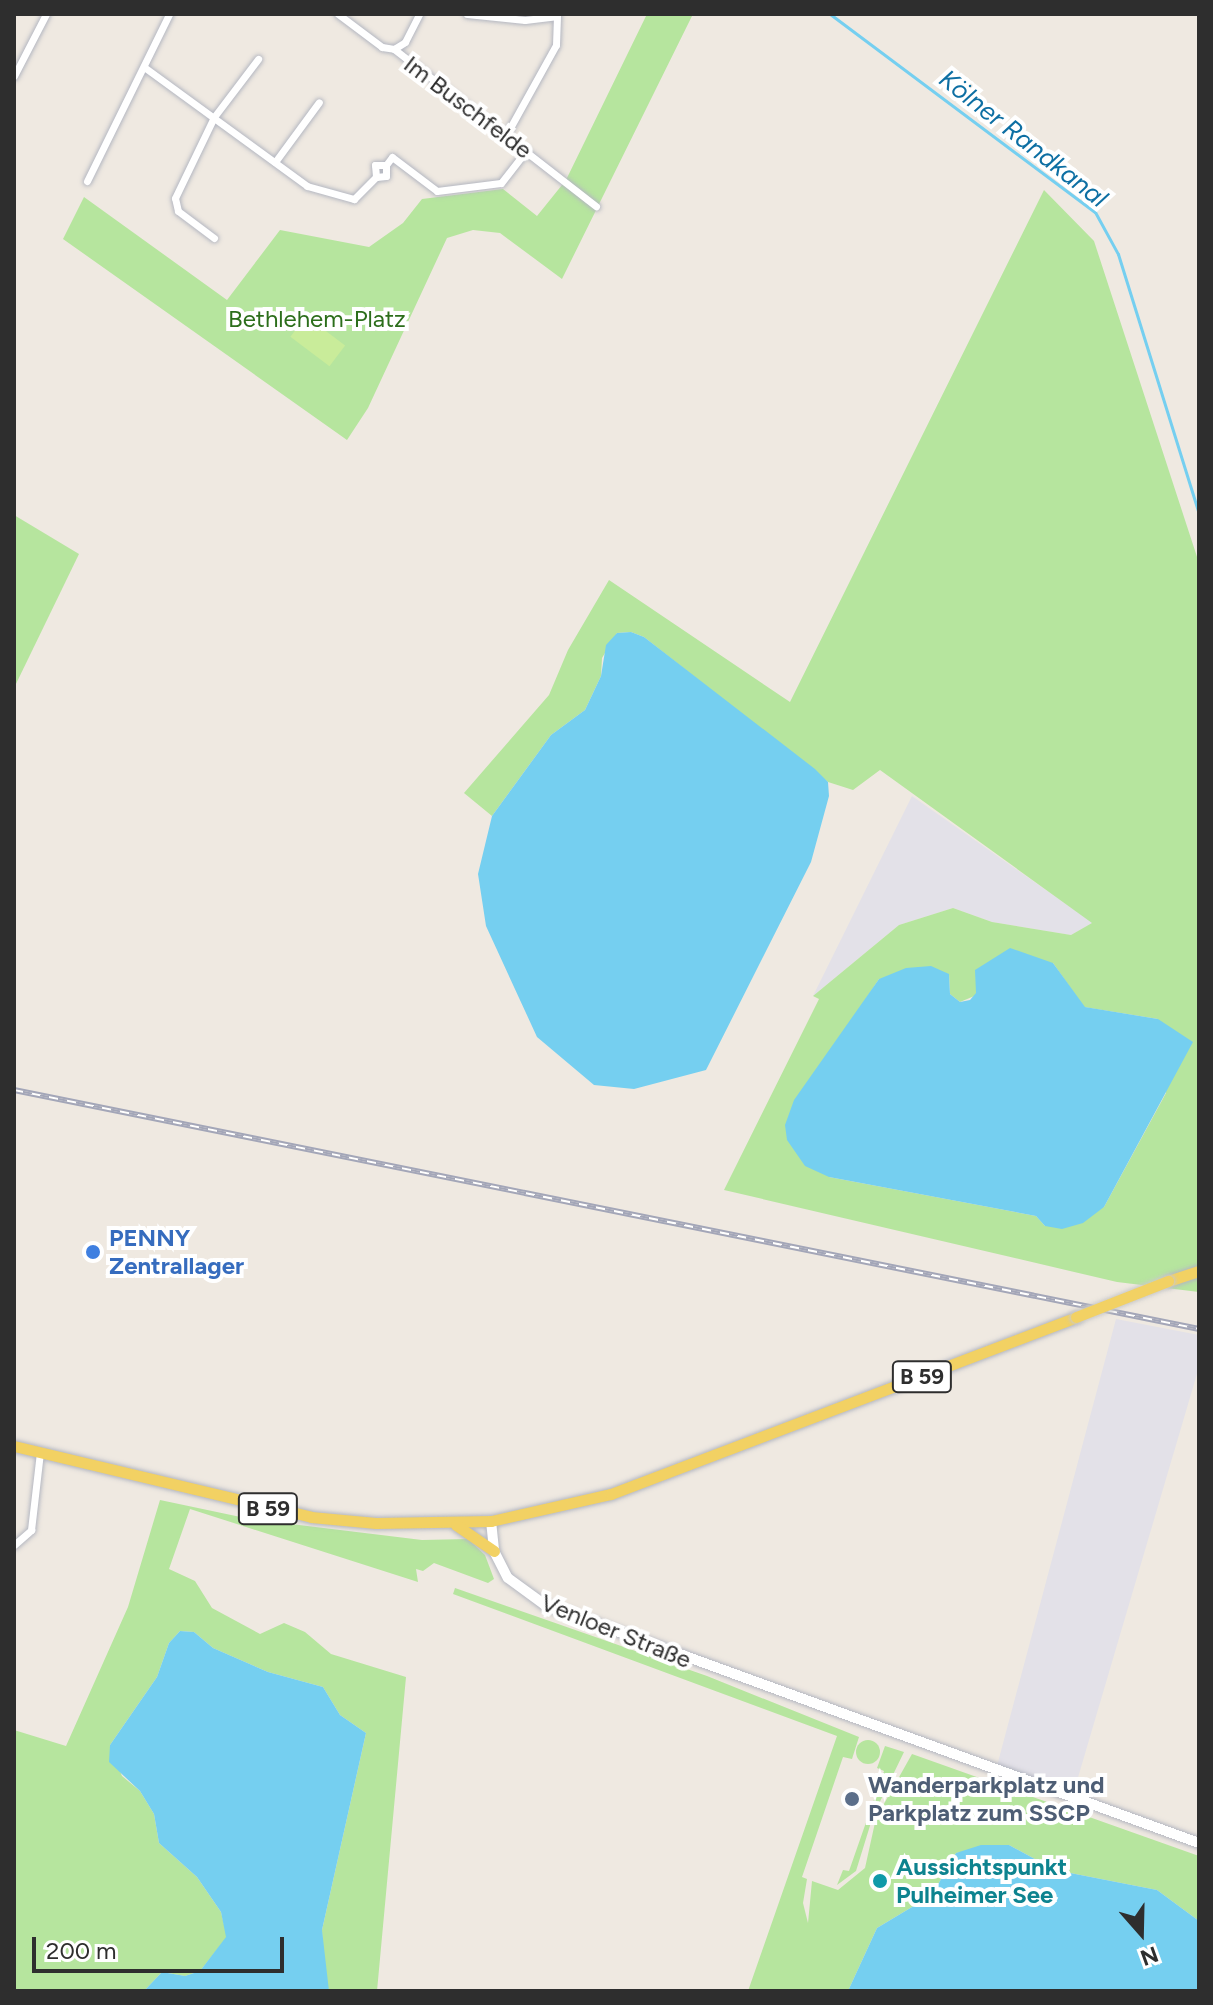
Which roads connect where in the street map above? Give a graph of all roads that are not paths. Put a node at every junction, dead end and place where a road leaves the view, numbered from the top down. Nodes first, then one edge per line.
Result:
1 (46, 14) edge
2 (169, 14) edge
3 (338, 14) edge
4 (419, 14) edge
5 (467, 14) edge
6 (557, 15) edge
7 (394, 49) junction
8 (258, 59) dead end
9 (144, 67) junction
10 (14, 76) edge
11 (319, 102) dead end
12 (214, 117) junction
13 (505, 137) junction
14 (526, 151) junction
15 (275, 162) junction
16 (87, 181) dead end
17 (596, 206) dead end
18 (214, 238) dead end
19 (1199, 1271) edge
20 (14, 1446) edge
21 (40, 1452) junction
22 (491, 1521) junction
23 (455, 1525) junction
24 (14, 1545) edge
25 (494, 1551) junction
26 (1199, 1843) edge

1 - 10 street
2 - 9 street
3 - 7 street, Im Buschfelde
4 - 7 street
5 - 6 street
6 - 13 street
7 - 13 street, Im Buschfelde
8 - 12 street
9 - 12 street
9 - 16 street
11 - 15 street
12 - 15 street
12 - 18 street
13 - 14 street, Im Buschfelde
14 - 15 street
14 - 17 street, Im Buschfelde
19 - 22 main road, B 59, bridge
20 - 21 main road, B 59
21 - 23 main road, B 59
21 - 24 street
22 - 23 main road, B 59
22 - 25 main road, Venloer Straße
23 - 25 main road
25 - 26 main road, Venloer Straße

